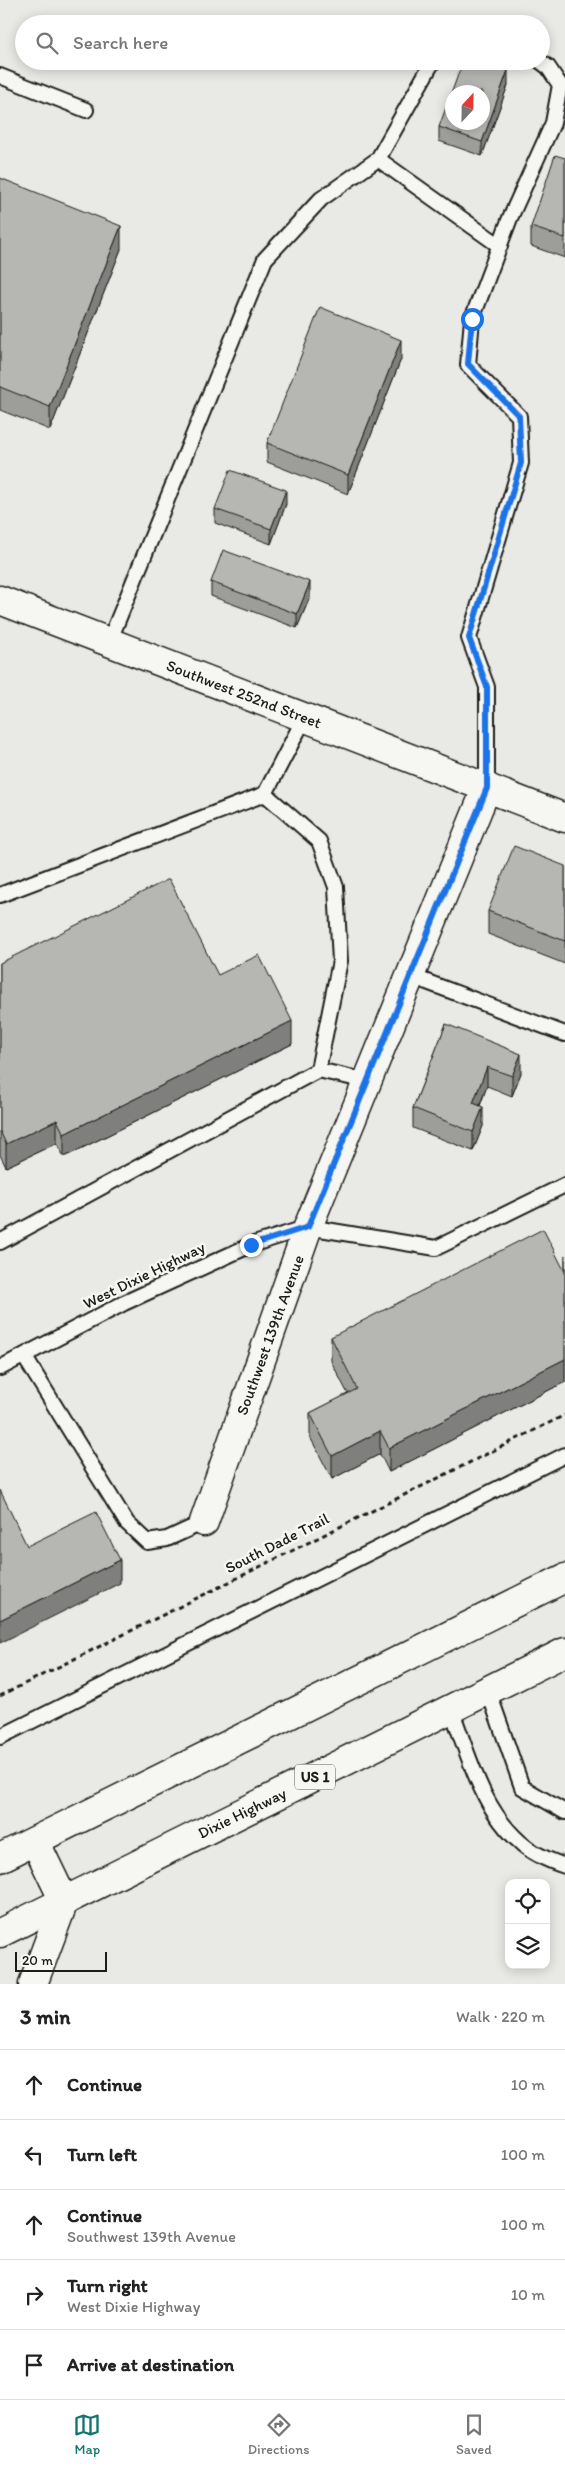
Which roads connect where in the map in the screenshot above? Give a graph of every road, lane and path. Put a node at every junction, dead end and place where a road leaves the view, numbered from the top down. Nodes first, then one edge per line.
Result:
1 (428, 70) edge
2 (550, 70) edge
3 (0, 76) edge
4 (86, 110) dead end
5 (378, 159) junction
6 (500, 246) junction
7 (0, 600) edge
8 (109, 642) junction
9 (305, 717) junction
10 (487, 788) junction
11 (265, 794) junction
12 (565, 818) edge
13 (0, 895) edge
14 (411, 976) junction
15 (565, 1034) edge
16 (318, 1070) junction
17 (367, 1081) junction
18 (565, 1185) edge
19 (308, 1227) junction
20 (0, 1242) edge
21 (24, 1356) junction
22 (0, 1368) edge
23 (565, 1415) edge
24 (565, 1455) edge
25 (204, 1522) joint
26 (565, 1578) edge
27 (565, 1652) edge
28 (488, 1690) junction
29 (0, 1696) edge
30 (450, 1709) junction
31 (0, 1737) edge
32 (565, 1812) edge
33 (35, 1841) junction
34 (0, 1858) edge
35 (565, 1866) edge
36 (64, 1901) junction
37 (0, 1933) edge
38 (33, 1984) edge

1 - 5 lane
2 - 6 lane
3 - 4 lane
5 - 6 lane
5 - 8 lane
6 - 10 lane
7 - 8 main road, Southwest 252nd Street
8 - 9 main road, Southwest 252nd Street
9 - 10 main road, Southwest 252nd Street
9 - 11 lane
10 - 12 main road, Southwest 252nd Street
10 - 14 main road, Southwest 139th Avenue
11 - 13 lane
11 - 16 lane
14 - 15 lane
14 - 17 main road, Southwest 139th Avenue
16 - 17 lane
16 - 20 lane
17 - 19 main road, Southwest 139th Avenue
18 - 19 lane
19 - 21 lane, West Dixie Highway
19 - 25 main road, Southwest 139th Avenue
21 - 22 lane, West Dixie Highway
21 - 25 lane
23 - 29 path, South Dade Trail
24 - 31 lane
26 - 33 main road
27 - 28 main road, Dixie Highway / US 1
28 - 30 main road, Dixie Highway / US 1
28 - 32 lane
30 - 35 lane
30 - 36 main road, Dixie Highway / US 1
33 - 34 main road
33 - 36 main road
36 - 37 main road, Dixie Highway / US 1
36 - 38 main road

